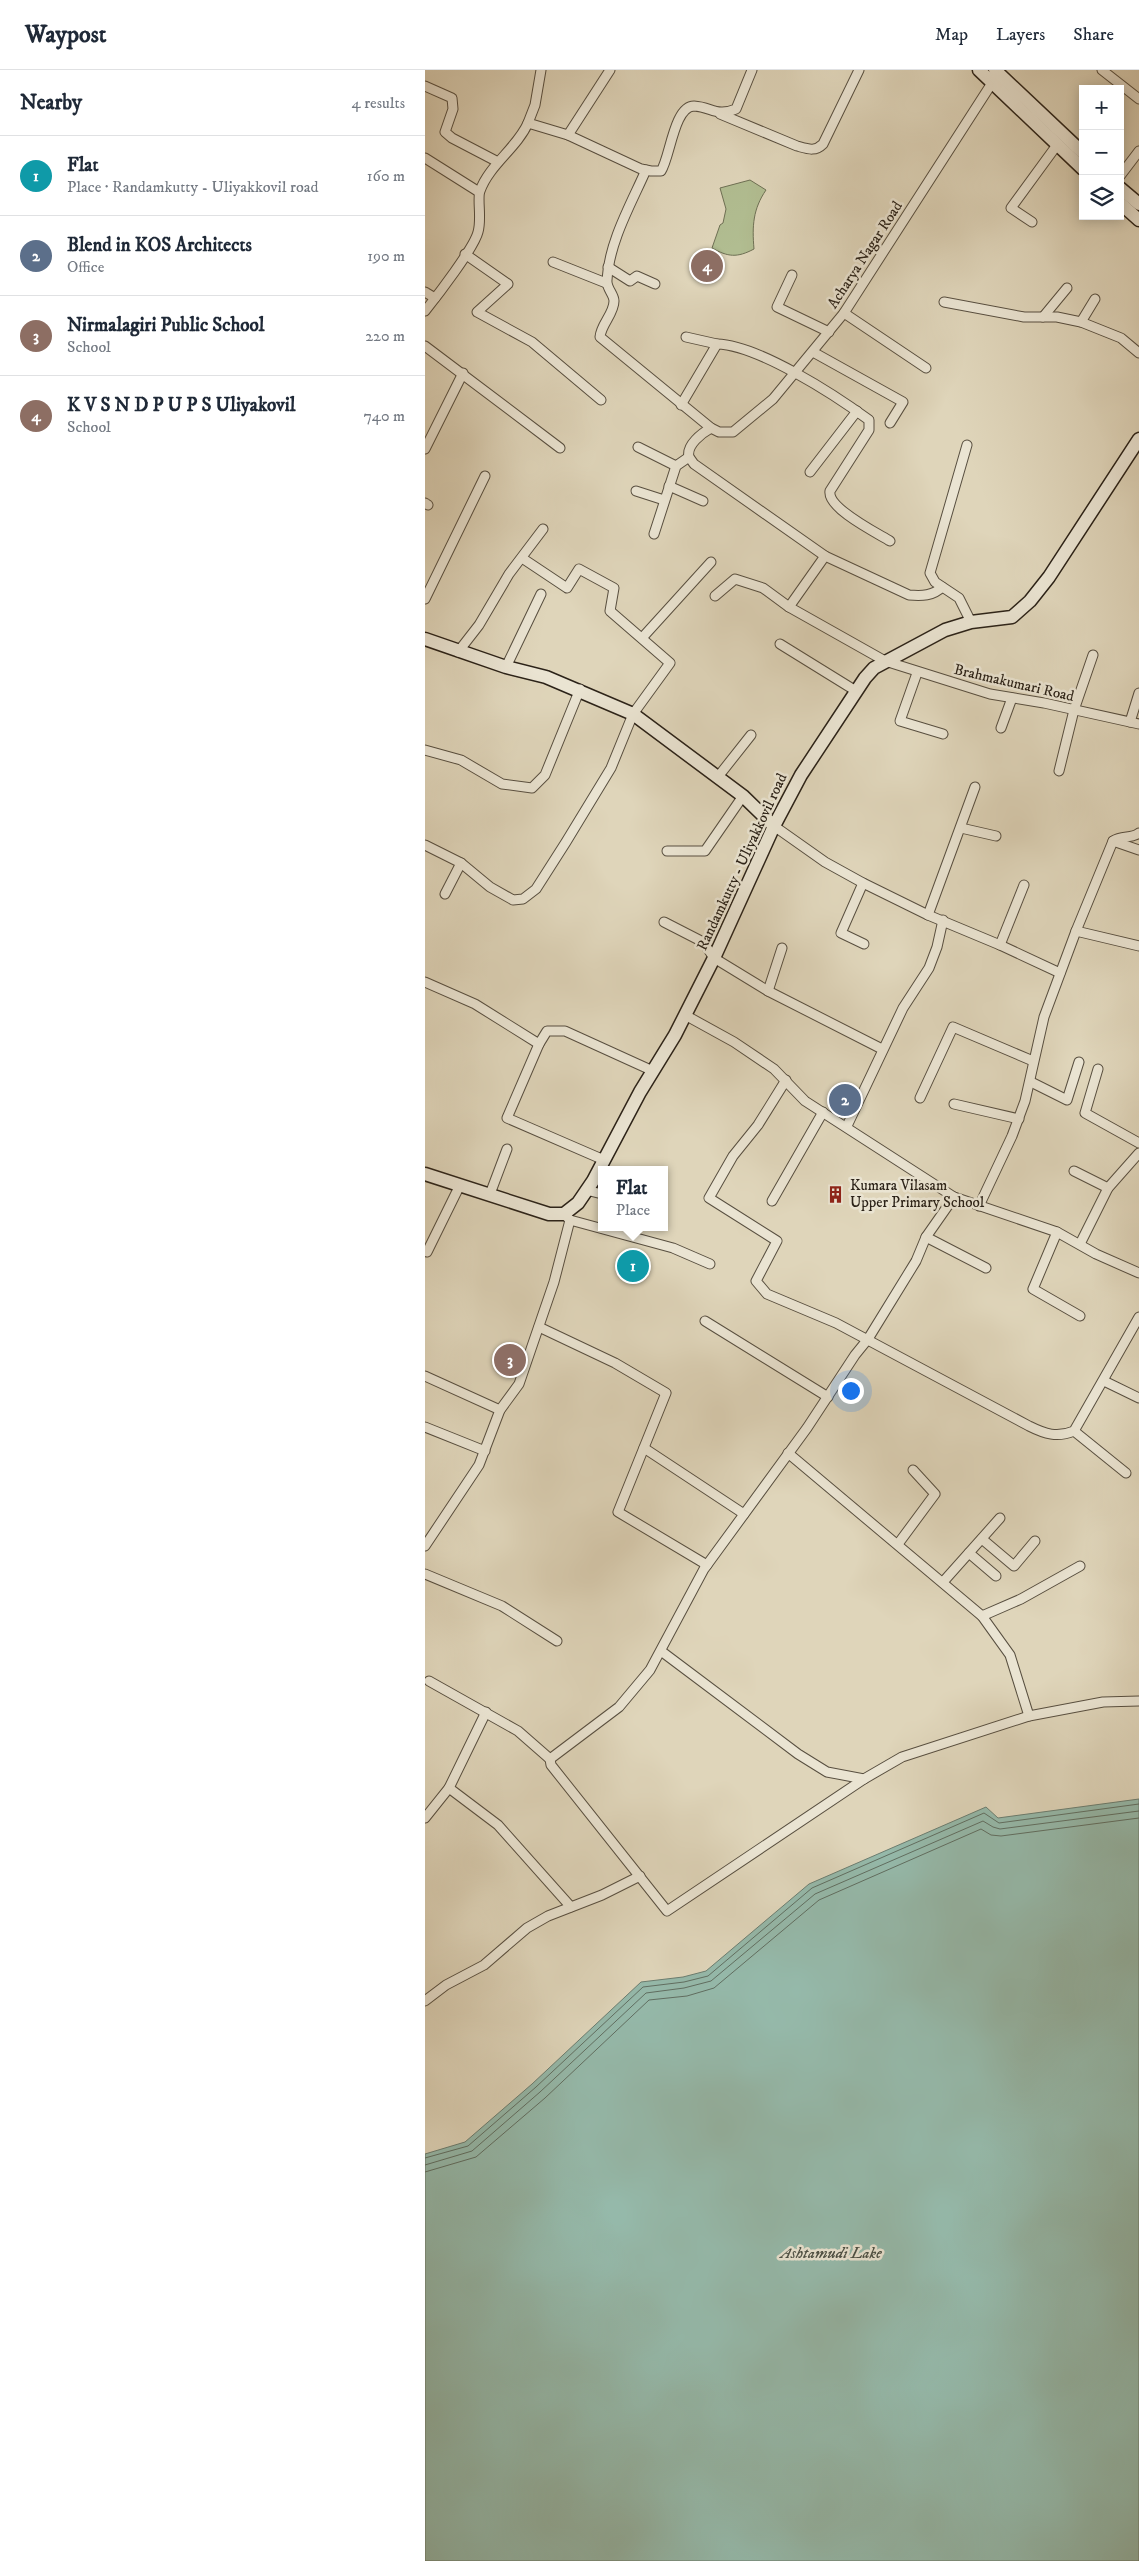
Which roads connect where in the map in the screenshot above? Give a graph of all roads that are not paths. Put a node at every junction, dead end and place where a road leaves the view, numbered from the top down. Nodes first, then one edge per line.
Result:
1 (541, 70) edge
2 (610, 70) edge
3 (752, 70) edge
4 (859, 70) edge
5 (979, 70) edge
6 (1102, 70) edge
7 (994, 76) edge
8 (425, 86) edge
9 (1139, 99) edge
10 (717, 113) junction
11 (528, 123) junction
12 (568, 135) junction
13 (1057, 145) junction
14 (1079, 150) edge
15 (1139, 151) edge
16 (425, 158) edge
17 (498, 162) junction
18 (1079, 164) edge
19 (646, 170) junction
20 (1121, 175) edge
21 (1124, 191) edge
22 (479, 192) junction
23 (1139, 204) edge
24 (1124, 207) edge
25 (1139, 220) edge
26 (1032, 222) dead end
27 (465, 254) junction
28 (553, 262) dead end
29 (608, 267) junction
30 (792, 275) dead end
31 (607, 283) junction
32 (655, 284) dead end
33 (1067, 288) dead end
34 (425, 292) edge
35 (435, 298) junction
36 (1095, 298) dead end
37 (944, 302) dead end
38 (425, 311) edge
39 (844, 314) junction
40 (1043, 317) junction
41 (1081, 322) junction
42 (829, 332) junction
43 (686, 337) dead end
44 (717, 344) junction
45 (425, 346) edge
46 (813, 352) junction
47 (1139, 353) edge
48 (926, 368) dead end
49 (463, 374) junction
50 (795, 374) junction
51 (601, 400) dead end
52 (681, 405) junction
53 (857, 411) junction
54 (890, 423) dead end
55 (711, 428) junction
56 (1139, 440) edge
57 (967, 445) dead end
58 (638, 447) dead end
59 (560, 448) dead end
60 (425, 449) edge
61 (689, 456) junction
62 (676, 466) junction
63 (811, 472) dead end
64 (485, 476) dead end
65 (669, 486) junction
66 (636, 491) dead end
67 (664, 500) junction
68 (703, 501) dead end
69 (543, 529) dead end
70 (654, 534) dead end
71 (890, 541) dead end
72 (825, 556) junction
73 (522, 558) junction
74 (711, 562) dead end
75 (942, 587) junction
76 (541, 594) dead end
77 (715, 596) dead end
78 (425, 599) edge
79 (789, 607) junction
80 (971, 622) junction
81 (642, 638) junction
82 (425, 640) edge
83 (780, 644) dead end
84 (457, 652) junction
85 (1093, 655) dead end
86 (885, 662) junction
87 (506, 667) junction
88 (917, 673) junction
89 (580, 690) junction
90 (856, 691) junction
91 (1139, 693) edge
92 (1012, 698) junction
93 (1074, 710) junction
94 (633, 714) junction
95 (1134, 723) edge
96 (1001, 728) dead end
97 (943, 734) dead end
98 (751, 735) dead end
99 (425, 750) edge
100 (1059, 771) dead end
101 (717, 778) junction
102 (975, 787) dead end
103 (743, 796) junction
104 (773, 826) junction
105 (961, 828) junction
106 (1139, 832) edge
107 (996, 836) dead end
108 (1113, 841) junction
109 (425, 845) edge
110 (1139, 850) edge
111 (667, 851) dead end
112 (461, 863) junction
113 (863, 883) junction
114 (1024, 885) dead end
115 (445, 894) dead end
116 (929, 915) junction
117 (943, 920) junction
118 (664, 922) dead end
119 (1076, 931) junction
120 (864, 944) dead end
121 (1000, 944) junction
122 (1139, 946) edge
123 (782, 948) dead end
124 (714, 958) junction
125 (1060, 973) junction
126 (425, 982) edge
127 (768, 991) junction
128 (685, 1015) junction
129 (539, 1044) junction
130 (882, 1049) junction
131 (1033, 1061) junction
132 (1079, 1062) dead end
133 (1098, 1069) dead end
134 (653, 1071) junction
135 (786, 1080) junction
136 (1031, 1082) junction
137 (920, 1098) dead end
138 (954, 1104) dead end
139 (823, 1112) junction
140 (1019, 1119) junction
141 (847, 1126) junction
142 (1139, 1143) edge
143 (507, 1149) dead end
144 (1139, 1153) edge
145 (605, 1160) junction
146 (601, 1166) edge
147 (598, 1171) edge
148 (1074, 1171) dead end
149 (425, 1174) edge
150 (460, 1185) junction
151 (1108, 1188) junction
152 (586, 1190) junction
153 (598, 1193) edge
154 (490, 1194) junction
155 (954, 1196) junction
156 (772, 1201) dead end
157 (979, 1206) junction
158 (567, 1217) junction
159 (598, 1226) edge
160 (615, 1231) edge
161 (1057, 1232) junction
162 (926, 1237) junction
163 (1080, 1244) junction
164 (427, 1252) dead end
165 (710, 1264) dead end
166 (985, 1268) dead end
167 (1139, 1273) edge
168 (1080, 1316) dead end
169 (1139, 1317) edge
170 (705, 1321) dead end
171 (539, 1327) junction
172 (868, 1339) junction
173 (425, 1376) edge
174 (1104, 1381) junction
175 (828, 1397) junction
176 (1139, 1398) edge
177 (500, 1410) junction
178 (425, 1427) edge
179 (1074, 1431) junction
180 (644, 1448) junction
181 (485, 1450) junction
182 (788, 1453) junction
183 (913, 1470) dead end
184 (1126, 1473) dead end
185 (744, 1514) junction
186 (1000, 1518) dead end
187 (982, 1539) junction
188 (1035, 1541) dead end
189 (898, 1544) junction
190 (425, 1546) edge
191 (969, 1553) junction
192 (707, 1565) junction
193 (1080, 1566) dead end
194 (425, 1574) edge
195 (995, 1576) dead end
196 (943, 1582) junction
197 (981, 1616) junction
198 (557, 1641) dead end
199 (661, 1651) junction
200 (429, 1682) dead end
201 (1139, 1699) edge
202 (486, 1712) junction
203 (1029, 1716) junction
204 (550, 1759) junction
205 (864, 1779) junction
206 (449, 1788) junction
207 (425, 1818) edge
208 (640, 1876) junction
209 (571, 1907) junction
210 (425, 2001) edge

1 - 11 street
2 - 12 street
3 - 10 street
4 - 10 street
5 - 7 street
6 - 9 street
7 - 13 street
7 - 14 street
7 - 39 street, Acharya Nagar Road
8 - 17 street
10 - 19 street
11 - 12 street
11 - 17 street
12 - 19 street
13 - 18 street
13 - 26 street
15 - 20 street
16 - 22 street
17 - 22 street
19 - 29 street
21 - 23 street
22 - 27 street
24 - 25 street
27 - 35 street
27 - 51 street
28 - 31 street
29 - 31 street
29 - 32 street
30 - 42 street
31 - 52 street
33 - 40 street
34 - 35 street
35 - 38 street
36 - 41 street
37 - 40 street
39 - 42 street, Acharya Nagar Road
39 - 48 street
40 - 41 street
41 - 47 street
42 - 46 street, Acharya Nagar Road
43 - 44 street
44 - 50 street
44 - 52 street
45 - 49 street
46 - 50 street, Acharya Nagar Road
46 - 54 street
49 - 59 street
49 - 60 street
50 - 53 street
50 - 55 street, Acharya Nagar Road
52 - 55 street
53 - 63 street
53 - 71 street
55 - 61 street
56 - 80 street, Randamkutty - Uliyakkovil road
57 - 75 street
58 - 62 street
61 - 62 street
61 - 72 street
62 - 65 street
64 - 78 street
65 - 67 street
65 - 68 street
66 - 67 street
67 - 70 street
69 - 73 street
72 - 75 street
72 - 79 street
73 - 81 street
73 - 84 street
74 - 81 street
75 - 80 street
76 - 87 street
77 - 79 street, Brahmakumari Road
79 - 86 street, Brahmakumari Road
80 - 86 street, Randamkutty - Uliyakkovil road
81 - 94 street
82 - 84 street
83 - 90 street
84 - 87 street
85 - 93 street
86 - 88 street, Brahmakumari Road
86 - 90 street, Randamkutty - Uliyakkovil road
87 - 89 street
88 - 92 street, Brahmakumari Road
88 - 97 street
89 - 94 street
89 - 99 street
90 - 104 street, Randamkutty - Uliyakkovil road
91 - 95 street
92 - 93 street, Brahmakumari Road
92 - 96 street
93 - 95 street, Brahmakumari Road
93 - 100 street
94 - 101 street
94 - 112 street
98 - 101 street
101 - 103 street
102 - 105 street
103 - 104 street
103 - 111 street
104 - 113 street
104 - 124 street, Randamkutty - Uliyakkovil road
105 - 107 street
105 - 116 street
106 - 108 street
108 - 110 street
108 - 119 street
109 - 112 street
112 - 115 street
113 - 116 street
113 - 120 street
114 - 121 street
116 - 117 street
117 - 121 street
117 - 130 street
118 - 124 street
119 - 122 street
119 - 125 street
121 - 125 street
123 - 127 street
124 - 127 street
124 - 128 street, Randamkutty - Uliyakkovil road
125 - 131 street
126 - 129 street
127 - 130 street
128 - 134 street, Randamkutty - Uliyakkovil road
128 - 135 street
129 - 134 street
129 - 145 street
130 - 141 street
131 - 136 street
131 - 137 street
132 - 136 street
133 - 142 street
134 - 145 street, Randamkutty - Uliyakkovil road
135 - 139 street
135 - 172 street
136 - 140 street
138 - 140 street
139 - 141 street
139 - 156 street
140 - 157 street
141 - 155 street
143 - 154 street
144 - 151 street
145 - 146 street, Randamkutty - Uliyakkovil road
147 - 152 street, Randamkutty - Uliyakkovil road
148 - 151 street
149 - 150 street
150 - 154 street
150 - 164 street
151 - 163 street
152 - 153 street
152 - 158 street, Randamkutty - Uliyakkovil road
154 - 158 street
155 - 157 street
155 - 162 street
157 - 161 street
158 - 159 street
158 - 171 street
160 - 165 street
161 - 163 street
161 - 168 street
162 - 166 street
162 - 172 street
163 - 167 street
169 - 174 street
170 - 175 street
171 - 177 street
171 - 180 street
172 - 175 street
172 - 179 street
173 - 177 street
174 - 176 street
174 - 179 street
175 - 182 street
177 - 181 street
178 - 181 street
179 - 184 street
180 - 185 street
180 - 192 street
181 - 190 street
182 - 185 street
182 - 189 street
183 - 189 street
185 - 192 street
186 - 187 street
187 - 188 street
187 - 191 street
189 - 196 street
191 - 195 street
191 - 196 street
192 - 199 street
193 - 197 street
194 - 198 street
196 - 197 street
197 - 203 street
199 - 204 street
199 - 205 street
200 - 202 street
201 - 203 street
202 - 204 street
202 - 206 street
203 - 205 street
204 - 208 street
205 - 208 street
206 - 207 street
206 - 209 street
208 - 209 street
209 - 210 street

